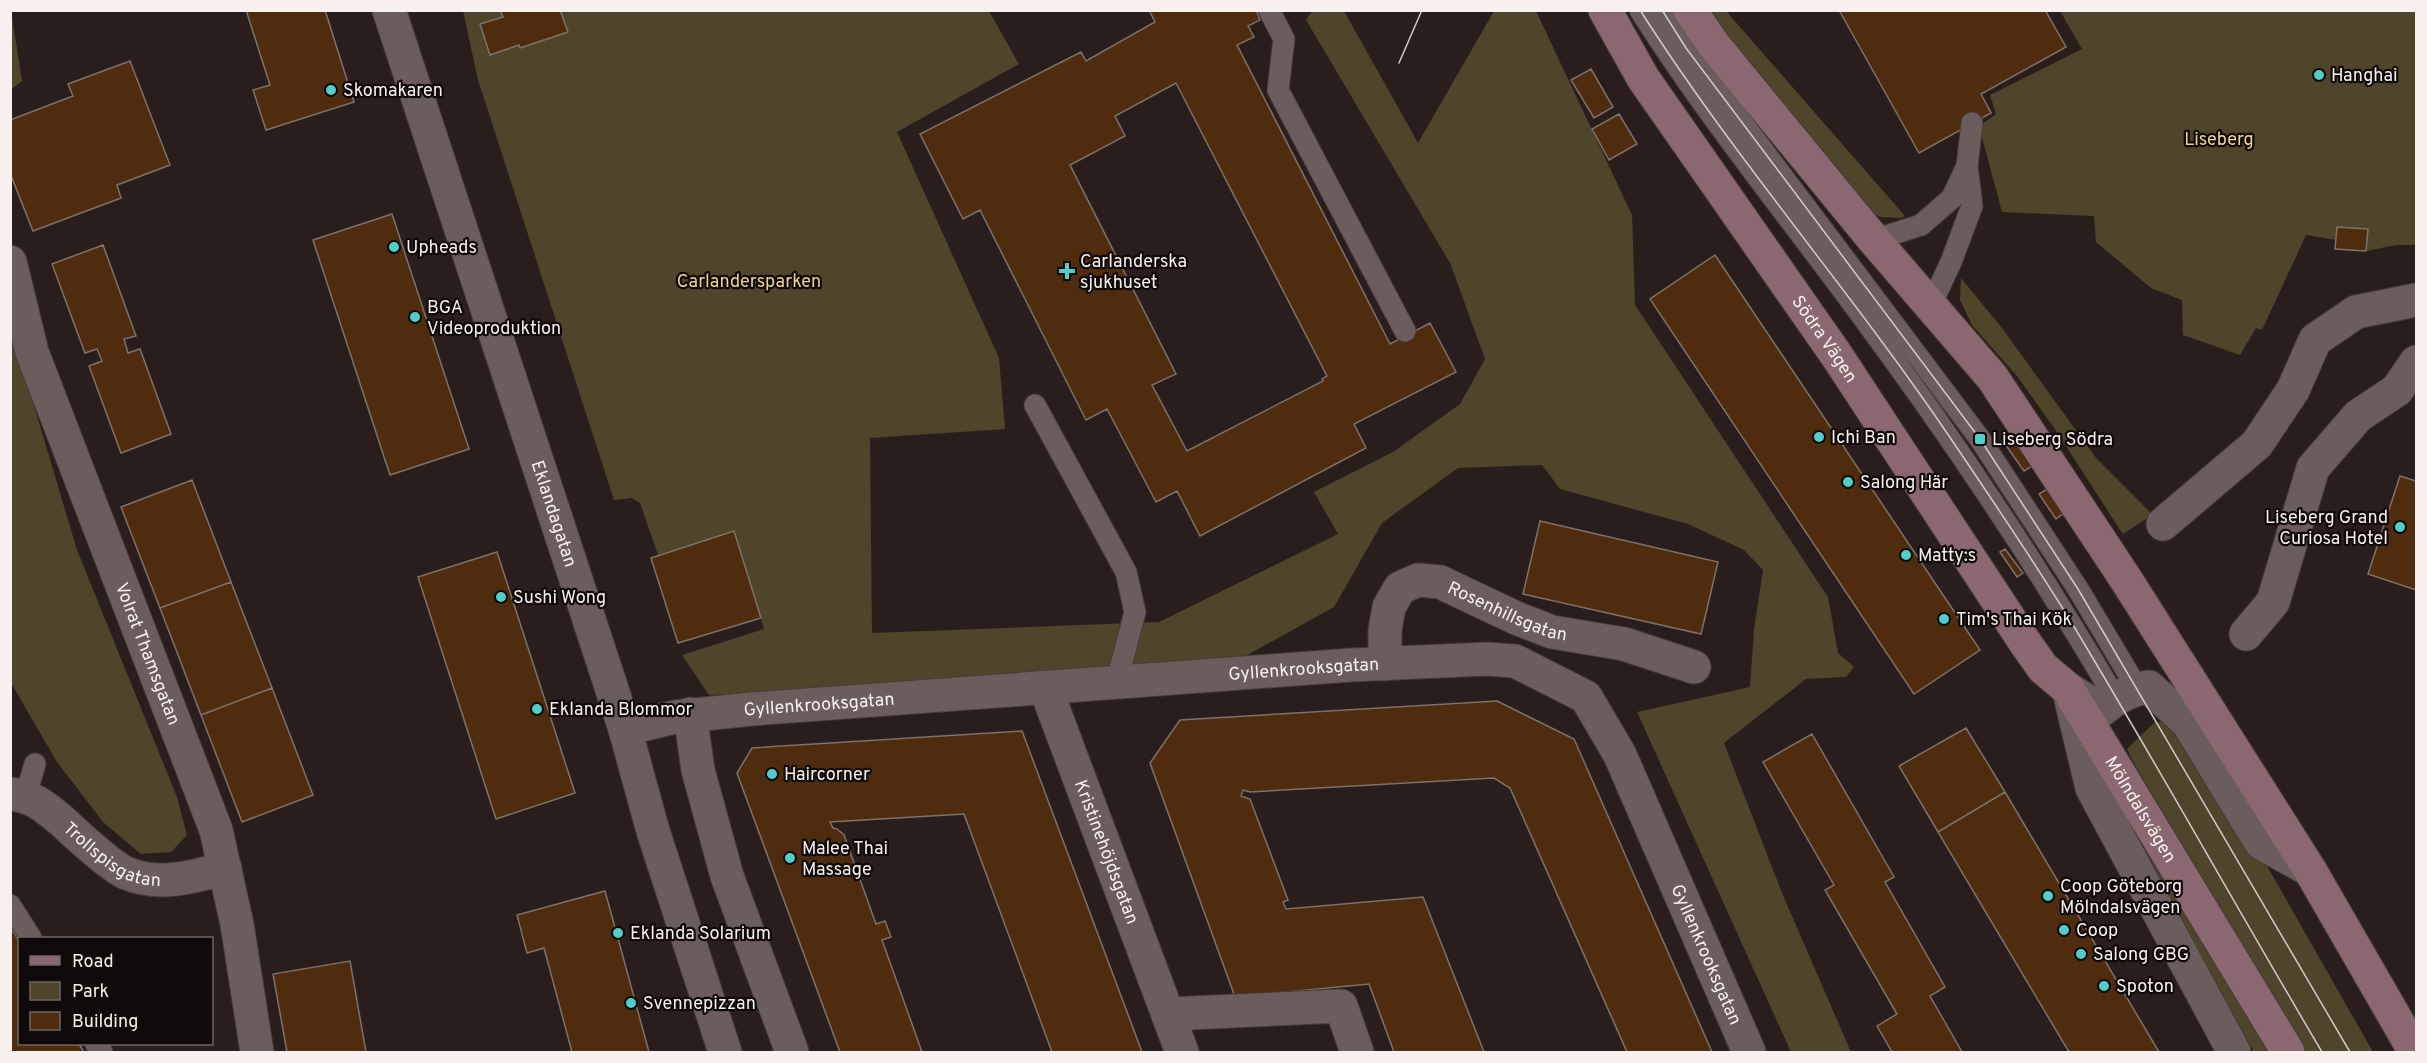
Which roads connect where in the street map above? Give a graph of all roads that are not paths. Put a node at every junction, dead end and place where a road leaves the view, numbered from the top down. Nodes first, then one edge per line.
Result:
1 (389, 10) edge
2 (1269, 10) edge
3 (1605, 10) edge
4 (1640, 10) edge
5 (1662, 10) edge
6 (1690, 10) edge
7 (1972, 123) dead end
8 (1967, 166) junction
9 (1874, 240) junction
10 (10, 262) edge
11 (2416, 300) edge
12 (1930, 307) junction
13 (1405, 331) dead end
14 (2416, 362) edge
15 (1035, 405) dead end
16 (2163, 524) dead end
17 (2246, 634) dead end
18 (1385, 664) junction
19 (1694, 666) dead end
20 (2043, 668) joint
21 (1117, 681) junction
22 (1045, 687) junction
23 (2068, 689) junction
24 (2126, 693) junction
25 (690, 714) junction
26 (625, 729) junction
27 (35, 764) dead end
28 (17, 795) edge
29 (225, 868) junction
30 (2310, 870) junction
31 (10, 905) edge
32 (30, 937) edge
33 (1168, 1014) junction
34 (257, 1053) edge
35 (725, 1053) edge
36 (792, 1053) edge
37 (1182, 1053) edge
38 (1357, 1053) edge
39 (1749, 1053) edge
40 (2234, 1053) edge
41 (2288, 1053) edge
42 (2415, 1053) edge

1 - 26 street, Eklandagatan
2 - 13 lane
3 - 20 main road, Södra Vägen
4 - 24 lane
5 - 24 lane
6 - 9 main road
7 - 8 lane
8 - 9 lane
8 - 12 lane
9 - 12 main road
10 - 29 street, Volrat Thamsgatan
11 - 16 street
12 - 30 main road
14 - 17 street
15 - 21 lane
18 - 19 street, Rosenhillsgatan
18 - 21 street, Gyllenkrooksgatan
18 - 39 street, Gyllenkrooksgatan
20 - 23 main road, Mölndalsvägen
21 - 22 street, Gyllenkrooksgatan
22 - 25 street, Gyllenkrooksgatan
22 - 33 street, Kristinehöjdsgatan
23 - 24 street, Mölndalsvägen
23 - 40 street, Mölndalsvägen
23 - 41 main road, Mölndalsvägen
24 - 30 street
25 - 26 street, Gyllenkrooksgatan
25 - 36 street
26 - 35 street, Eklandagatan
27 - 28 lane
28 - 29 street, Trollspisgatan
29 - 34 street, Volrat Thamsgatan
30 - 42 main road
31 - 32 lane
33 - 37 street, Kristinehöjdsgatan
33 - 38 street

